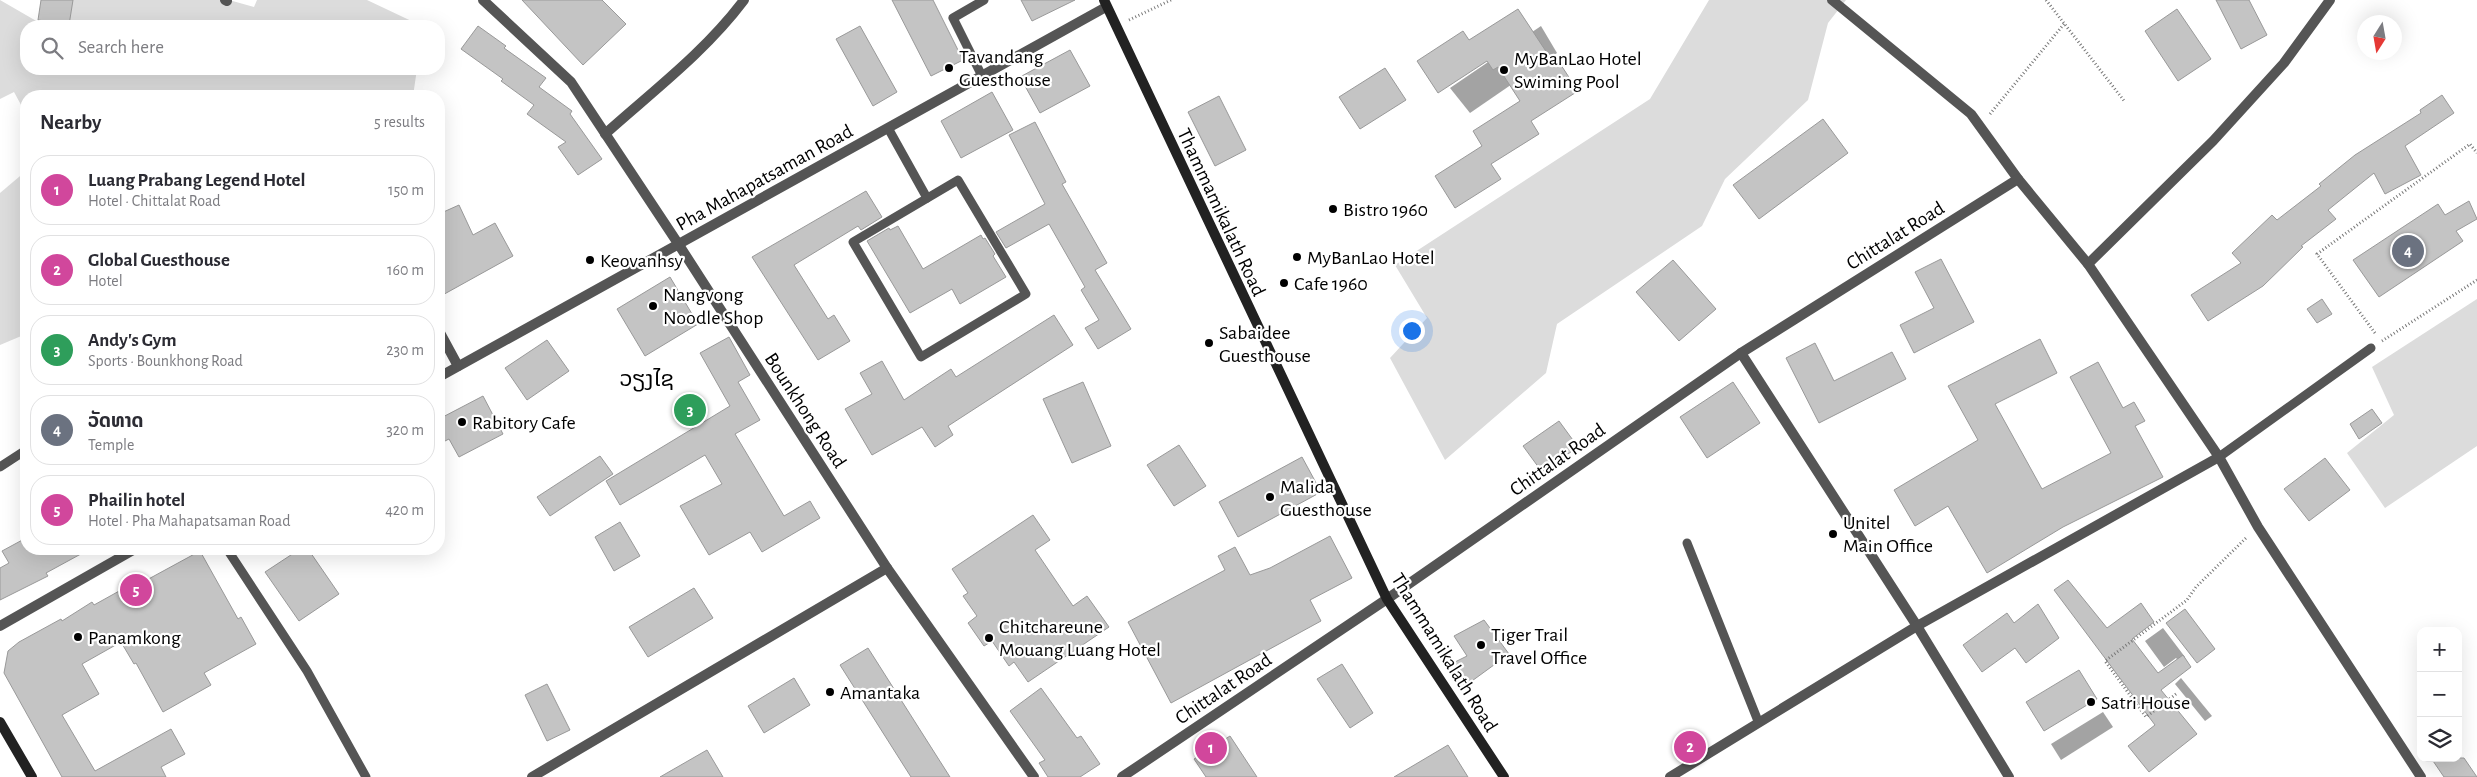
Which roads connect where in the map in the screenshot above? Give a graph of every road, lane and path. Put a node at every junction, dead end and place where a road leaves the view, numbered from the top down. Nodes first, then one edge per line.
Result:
1 (483, 0) edge
2 (744, 0) edge
3 (984, 0) edge
4 (1171, 0) edge
5 (1832, 0) edge
6 (2046, 0) edge
7 (2330, 0) edge
8 (1105, 3) edge
9 (2064, 24) junction
10 (1115, 27) junction
11 (982, 76) junction
12 (2126, 102) dead end
13 (1980, 126) junction
14 (888, 128) junction
15 (605, 134) junction
16 (2477, 153) edge
17 (2018, 179) junction
18 (927, 198) junction
19 (679, 245) junction
20 (2088, 264) junction
21 (2477, 280) edge
22 (445, 343) edge
23 (2371, 348) dead end
24 (1741, 353) junction
25 (458, 366) junction
26 (445, 374) edge
27 (20, 454) edge
28 (2219, 457) junction
29 (0, 467) edge
30 (2258, 526) junction
31 (1687, 543) dead end
32 (124, 555) edge
33 (231, 555) edge
34 (887, 568) junction
35 (1387, 599) junction
36 (0, 626) edge
37 (1918, 626) junction
38 (2176, 694) dead end
39 (1758, 721) junction
40 (0, 722) edge
41 (32, 777) edge
42 (366, 777) edge
43 (532, 777) edge
44 (1034, 777) edge
45 (1122, 777) edge
46 (1504, 777) edge
47 (1670, 777) edge
48 (2009, 777) edge
49 (2421, 777) edge

1 - 15 street, Bounkhong Road
2 - 15 street
3 - 11 lane
4 - 10 path
5 - 13 street
6 - 9 path
7 - 20 street
8 - 10 street, Thammamikalath Road
8 - 11 street, Pha Mahapatsaman Road
9 - 12 path
9 - 13 path
10 - 35 street, Thammamikalath Road
11 - 14 street, Pha Mahapatsaman Road
13 - 17 street
14 - 18 lane
14 - 19 street, Pha Mahapatsaman Road
15 - 19 street, Bounkhong Road
16 - 21 path
17 - 20 street
17 - 24 street, Chittalat Road
18 - 18 lane
19 - 25 street, Pha Mahapatsaman Road
19 - 34 street, Bounkhong Road
20 - 28 street
22 - 25 street
23 - 28 lane
24 - 35 street, Chittalat Road
24 - 37 street
25 - 26 street, Pha Mahapatsaman Road
27 - 29 lane
28 - 30 street
28 - 37 street
30 - 38 path
30 - 49 street
31 - 39 lane
32 - 36 street
33 - 42 lane
34 - 43 street
34 - 44 street, Bounkhong Road
35 - 45 street, Chittalat Road
35 - 46 street, Thammamikalath Road
37 - 39 street
37 - 48 street
39 - 47 street
40 - 41 street

